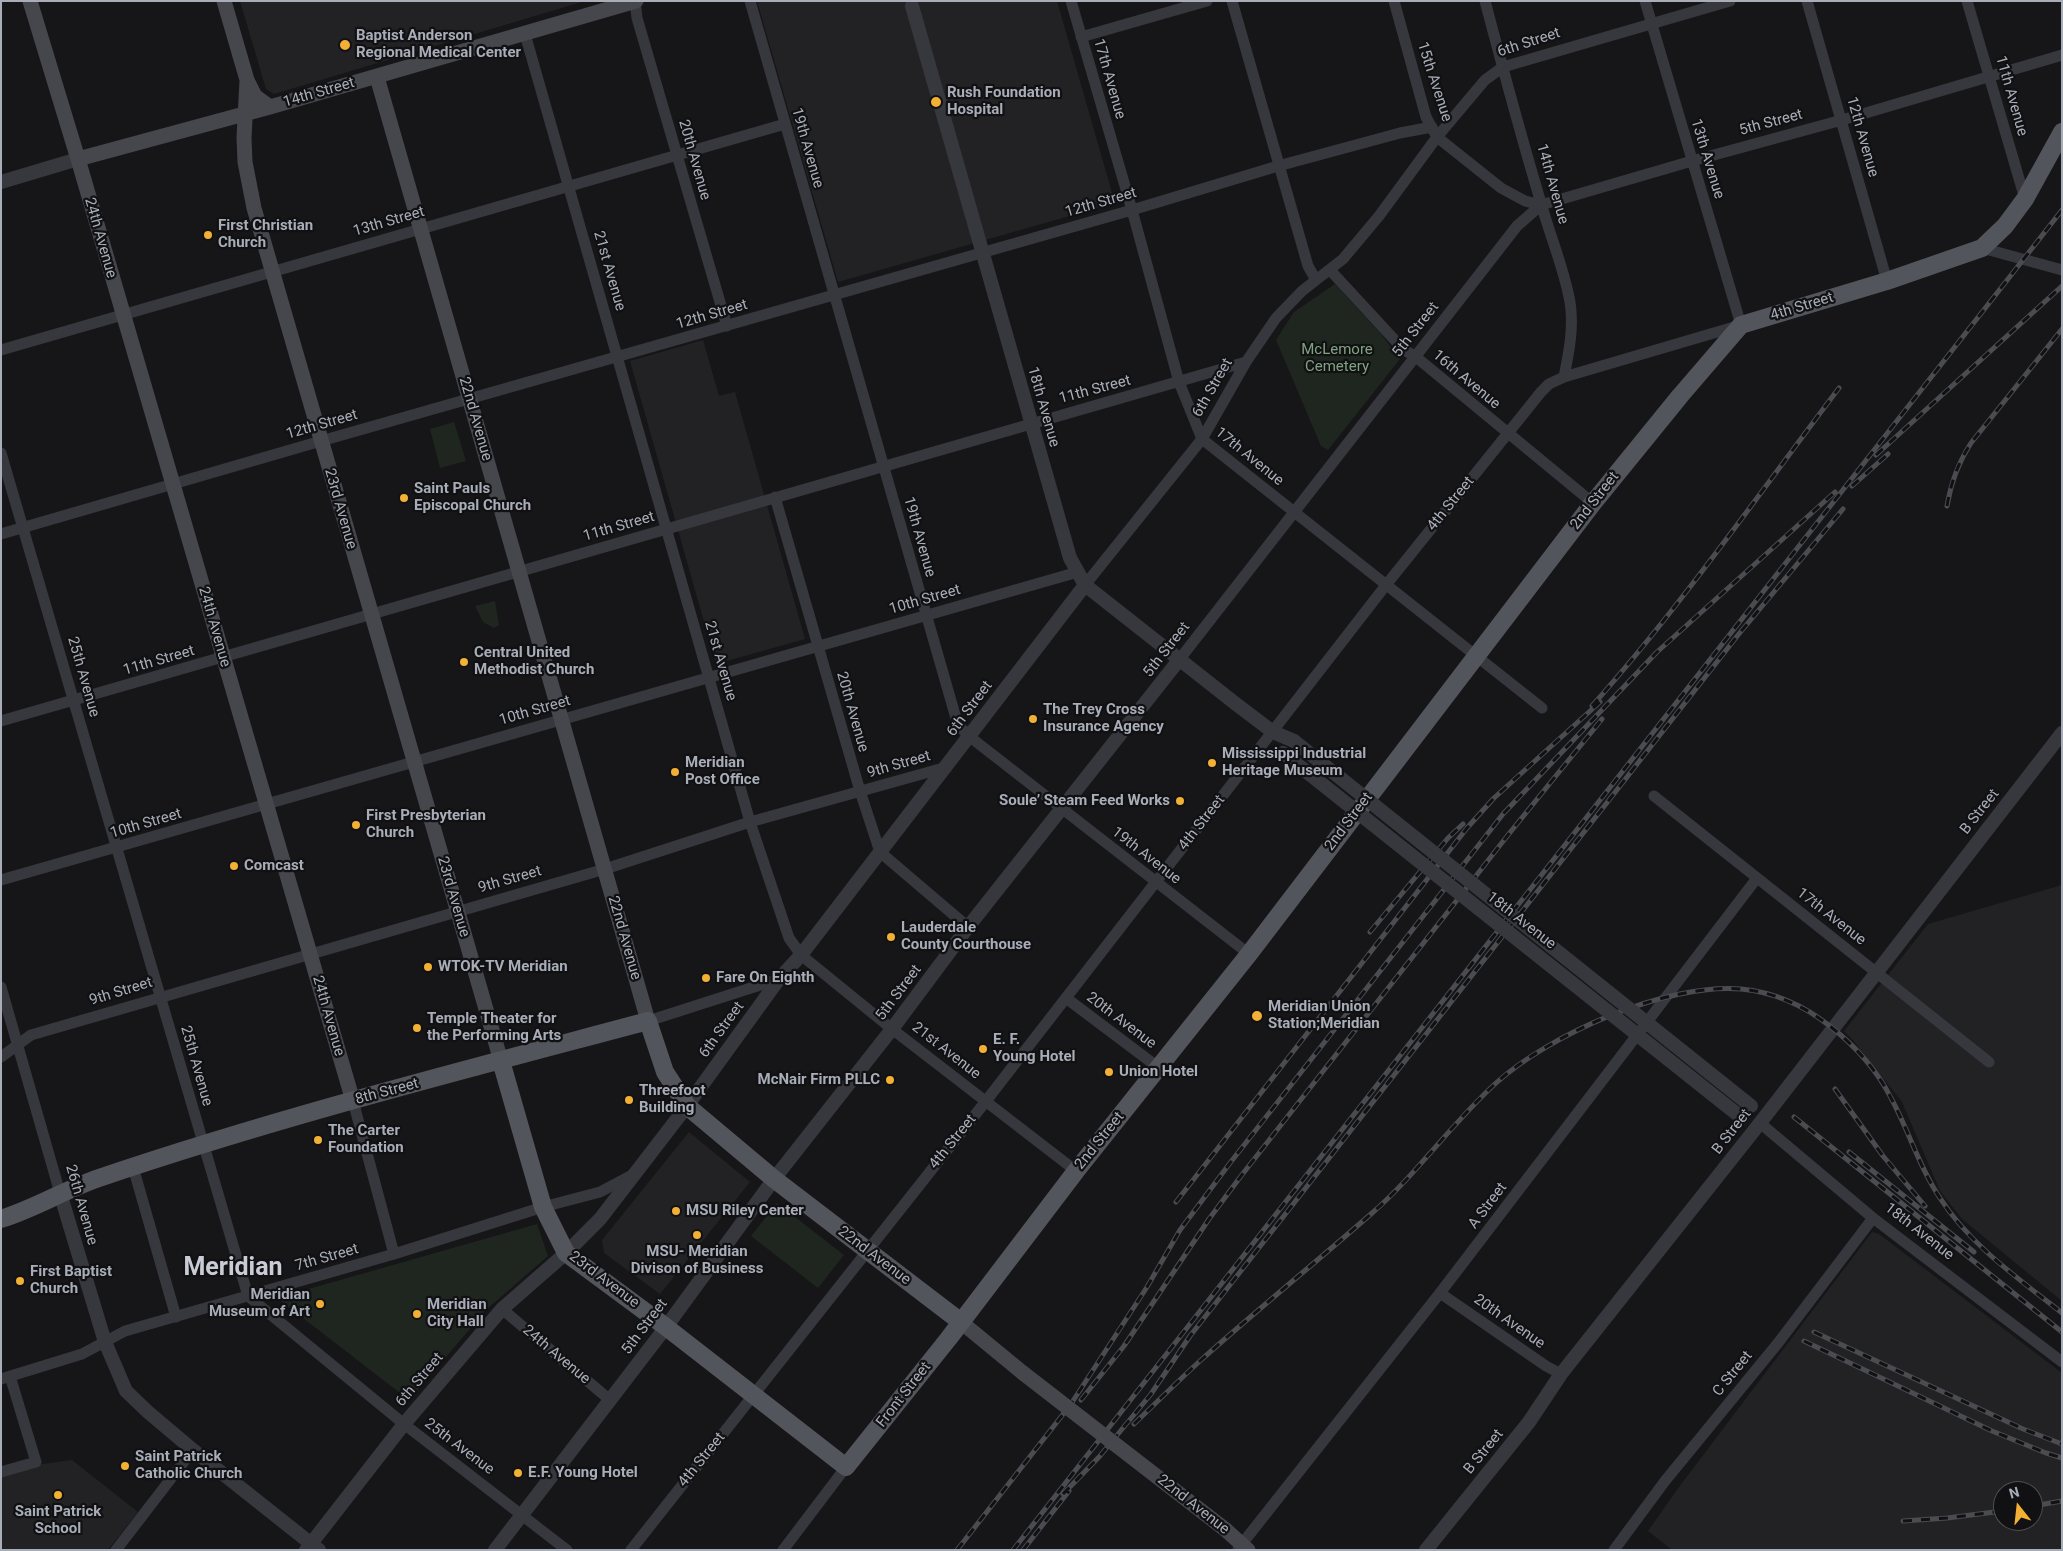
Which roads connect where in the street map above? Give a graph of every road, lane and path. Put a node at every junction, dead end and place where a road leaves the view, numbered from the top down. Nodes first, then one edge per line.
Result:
1 (30, 1) edge
2 (224, 1) edge
3 (635, 1) edge
4 (750, 1) edge
5 (1071, 1) edge
6 (1207, 1) edge
7 (1232, 1) edge
8 (1394, 1) edge
9 (1485, 1) edge
10 (1645, 1) edge
11 (1730, 1) edge
12 (1807, 1) edge
13 (1967, 1) edge
14 (912, 6) dead end
15 (1651, 23) junction
16 (525, 34) junction
17 (1082, 37) junction
18 (2062, 55) edge
19 (1503, 67) junction
20 (1989, 76) junction
21 (377, 77) junction
22 (246, 80) junction
23 (270, 107) junction
24 (245, 113) junction
25 (1842, 120) junction
26 (785, 124) junction
27 (1434, 132) junction
28 (2062, 132) edge
29 (677, 155) junction
30 (78, 159) junction
31 (1692, 161) junction
32 (1278, 166) junction
33 (1, 182) edge
34 (569, 186) junction
35 (2025, 199) junction
36 (1541, 205) junction
37 (1132, 210) junction
38 (420, 229) junction
39 (1982, 248) junction
40 (982, 253) junction
41 (1330, 270) junction
42 (2062, 270) edge
43 (271, 271) junction
44 (1316, 280) junction
45 (1887, 281) junction
46 (835, 296) junction
47 (122, 314) junction
48 (1741, 325) junction
49 (727, 326) junction
50 (1, 350) edge
51 (1416, 357) junction
52 (618, 358) junction
53 (1246, 362) junction
54 (1564, 377) junction
55 (1180, 382) junction
56 (469, 400) junction
57 (1031, 423) junction
58 (1508, 433) junction
59 (1202, 439) junction
60 (320, 441) junction
61 (1, 453) edge
62 (883, 466) junction
63 (172, 484) junction
64 (775, 497) junction
65 (1593, 503) junction
66 (1295, 513) junction
67 (23, 528) junction
68 (667, 529) junction
69 (1, 534) edge
70 (519, 572) junction
71 (1078, 572) junction
72 (1085, 585) junction
73 (1386, 585) junction
74 (370, 614) junction
75 (926, 614) junction
76 (817, 646) junction
77 (1475, 655) junction
78 (223, 658) junction
79 (1179, 660) junction
80 (709, 677) junction
81 (74, 701) junction
82 (1542, 708) dead end
83 (561, 720) junction
84 (1, 721) edge
85 (1273, 732) junction
86 (2062, 733) edge
87 (970, 737) junction
88 (413, 762) junction
89 (947, 767) junction
90 (860, 791) junction
91 (1654, 796) dead end
92 (266, 805) junction
93 (1062, 810) junction
94 (750, 822) junction
95 (117, 848) junction
96 (880, 852) junction
97 (605, 869) junction
98 (1757, 878) junction
99 (1, 880) edge
100 (1155, 882) junction
101 (457, 910) junction
102 (968, 927) junction
103 (310, 954) junction
104 (1248, 954) junction
105 (801, 955) junction
106 (1876, 972) junction
107 (778, 979) junction
108 (1, 987) edge
109 (160, 996) junction
110 (1066, 998) junction
111 (648, 1021) junction
112 (892, 1029) junction
113 (18, 1045) junction
114 (1, 1057) edge
115 (501, 1060) junction
116 (1989, 1062) dead end
117 (1159, 1068) junction
118 (353, 1101) junction
119 (986, 1101) junction
120 (687, 1106) junction
121 (1760, 1123) junction
122 (204, 1145) junction
123 (133, 1167) junction
124 (1076, 1171) junction
125 (632, 1175) junction
126 (774, 1179) junction
127 (60, 1193) junction
128 (543, 1207) junction
129 (1873, 1218) junction
130 (1, 1219) edge
131 (867, 1250) junction
132 (566, 1253) junction
133 (394, 1254) junction
134 (1440, 1293) junction
135 (248, 1296) junction
136 (502, 1309) junction
137 (176, 1316) junction
138 (961, 1322) junction
139 (666, 1326) junction
140 (105, 1342) junction
141 (2062, 1362) edge
142 (1561, 1374) junction
143 (6, 1377) edge
144 (754, 1396) junction
145 (610, 1400) junction
146 (404, 1424) junction
147 (193, 1450) junction
148 (846, 1467) junction
149 (1, 1472) edge
150 (522, 1514) junction
151 (312, 1548) edge
152 (1243, 1548) edge
153 (116, 1550) edge
154 (495, 1550) edge
155 (567, 1550) edge
156 (631, 1550) edge
157 (782, 1550) edge
158 (1426, 1550) edge
159 (1614, 1550) edge

1 - 30 main road, 24th Avenue
2 - 22 main road, 23rd Avenue
3 - 16 main road, 14th Street
3 - 29 street, 20th Avenue
4 - 26 street, 19th Avenue
5 - 17 street, 17th Avenue
6 - 17 street
7 - 32 street
8 - 27 street, 15th Avenue
9 - 19 street, 14th Avenue
10 - 15 street, 13th Avenue
11 - 15 street, 6th Street
12 - 25 street, 12th Avenue
13 - 20 street, 11th Avenue
14 - 40 street, 18th Avenue
15 - 19 street, 6th Street
15 - 31 street, 13th Avenue
16 - 21 main road, 14th Street
16 - 34 street, 21st Avenue
17 - 37 street, 17th Avenue
18 - 20 street, 5th Street
19 - 27 street, 6th Street
19 - 36 street, 14th Avenue
20 - 25 street, 5th Street
20 - 35 street, 11th Avenue
21 - 23 main road, 14th Street
21 - 38 main road, 22nd Avenue
22 - 23 main road, 23rd Avenue
22 - 24 main road, 23rd Avenue
23 - 24 main road, 14th Street
24 - 30 main road, 14th Street
24 - 43 main road, 23rd Avenue
25 - 31 street, 5th Street
25 - 45 street, 12th Avenue
26 - 29 street, 13th Street
26 - 46 street, 19th Avenue
27 - 32 street, 12th Street
27 - 36 street, 15th Avenue
27 - 41 street, 6th Street
28 - 35 main road
29 - 34 street, 13th Street
29 - 49 street, 20th Avenue
30 - 33 street, 14th Street
30 - 47 main road, 24th Avenue
31 - 36 street, 5th Street
31 - 48 street, 13th Avenue
32 - 37 street, 12th Street
32 - 44 street
34 - 38 street, 13th Street
34 - 52 street, 21st Avenue
35 - 39 main road
36 - 51 street, 5th Street
36 - 54 street, 14th Avenue
37 - 40 street, 12th Street
37 - 55 street, 17th Avenue
38 - 43 street, 13th Street
38 - 56 main road, 22nd Avenue
39 - 42 street
39 - 45 main road, 4th Street
40 - 46 street, 12th Street
40 - 57 street, 18th Avenue
41 - 44 street, 6th Street
41 - 51 street, 16th Avenue
43 - 47 street, 13th Street
43 - 60 main road, 23rd Avenue
44 - 53 street, 6th Street
45 - 48 main road, 4th Street
46 - 49 street, 12th Street
46 - 62 street, 19th Avenue
47 - 50 street, 13th Street
47 - 63 main road, 24th Avenue
48 - 54 street, 4th Street
48 - 65 main road, 2nd Street
49 - 52 street, 12th Street
51 - 58 street, 16th Avenue
51 - 66 street, 5th Street
52 - 56 street, 12th Street
52 - 68 street, 21st Avenue
53 - 55 street, 11th Street
53 - 59 street, 6th Street
54 - 58 street, 4th Street
55 - 57 street, 11th Street
55 - 59 street, 17th Avenue
56 - 60 street, 12th Street
56 - 70 main road, 22nd Avenue
57 - 62 street, 11th Street
57 - 71 street, 18th Avenue
58 - 65 street, 16th Avenue
58 - 73 street, 4th Street
59 - 66 street, 17th Avenue
59 - 72 street, 6th Street
60 - 63 street, 12th Street
60 - 74 main road, 23rd Avenue
61 - 67 street, 25th Avenue
62 - 64 street, 11th Street
62 - 75 street, 19th Avenue
63 - 67 street, 12th Street
63 - 78 main road, 24th Avenue
64 - 68 street, 11th Street
64 - 76 street, 20th Avenue
65 - 77 main road, 2nd Street
66 - 73 street, 17th Avenue
66 - 79 street, 5th Street
67 - 69 street, 12th Street
67 - 81 street, 25th Avenue
68 - 70 street, 11th Street
68 - 80 street, 21st Avenue
70 - 74 street, 11th Street
70 - 83 main road, 22nd Avenue
71 - 72 street, 18th Avenue
71 - 75 street, 10th Street
72 - 79 street, 18th Avenue
72 - 87 street, 6th Street
73 - 77 street, 17th Avenue
73 - 85 street, 4th Street
74 - 78 street, 11th Street
74 - 88 main road, 23rd Avenue
75 - 76 street, 10th Street
75 - 87 street, 19th Avenue
76 - 80 street, 10th Street
76 - 90 street, 20th Avenue
77 - 82 street, 17th Avenue
77 - 104 main road, 2nd Street
78 - 81 street, 11th Street
78 - 92 main road, 24th Avenue
79 - 85 street, 18th Avenue
79 - 93 street, 5th Street
80 - 83 street, 10th Street
80 - 94 street, 21st Avenue
81 - 84 street, 11th Street
81 - 95 street, 25th Avenue
83 - 88 street, 10th Street
83 - 97 main road, 22nd Avenue
85 - 100 street, 4th Street
85 - 121 street, 18th Avenue, bridge
85 - 121 street, 18th Avenue, bridge
86 - 106 street, B Street
87 - 89 street, 6th Street
87 - 93 street, 19th Avenue
88 - 92 street, 10th Street
88 - 101 main road, 23rd Avenue
89 - 90 street, 9th Street
89 - 96 street, 6th Street
90 - 94 street, 9th Street
90 - 96 street, 20th Avenue
91 - 98 street, 17th Avenue
92 - 95 street, 10th Street
92 - 103 main road, 24th Avenue
93 - 100 street, 19th Avenue
93 - 102 street, 5th Street
94 - 97 street, 9th Street
94 - 105 street, 21st Avenue
95 - 99 street, 10th Street
95 - 109 street, 25th Avenue
96 - 102 street
96 - 105 street, 6th Street
97 - 101 street, 9th Street
97 - 111 main road, 22nd Avenue
98 - 106 street, 17th Avenue
98 - 134 street, A Street
100 - 104 street, 19th Avenue
100 - 110 street, 4th Street
101 - 103 street, 9th Street
101 - 115 main road, 23rd Avenue
102 - 112 street, 5th Street
103 - 109 street, 9th Street
103 - 118 main road, 24th Avenue
104 - 117 main road, 2nd Street
105 - 107 street, 6th Street
105 - 112 street, 21st Avenue
106 - 116 street, 17th Avenue
106 - 121 street, B Street
107 - 111 street, 8th Street
107 - 120 street, 6th Street
108 - 113 street, 26th Avenue
109 - 113 street, 9th Street
109 - 122 street, 25th Avenue
110 - 117 street, 20th Avenue
110 - 119 street, 4th Street
111 - 115 main road, 8th Street
111 - 120 main road, 22nd Avenue
112 - 119 street, 21st Avenue
112 - 126 street, 5th Street
113 - 114 street, 9th Street
113 - 127 street, 26th Avenue
115 - 118 main road, 8th Street
115 - 128 main road, 23rd Avenue
117 - 124 main road, 2nd Street
118 - 122 main road, 8th Street
118 - 133 street, 24th Avenue
119 - 124 street, 21st Avenue
119 - 131 street, 4th Street
120 - 125 street, 6th Street
120 - 126 main road, 22nd Avenue
121 - 129 street, 18th Avenue
121 - 142 street, B Street
122 - 123 main road, 8th Street
122 - 135 street, 25th Avenue
123 - 127 main road, 8th Street
123 - 137 street
124 - 138 main road, 2nd Street
125 - 128 street, 7th Street
125 - 132 street, 6th Street
126 - 131 main road, 22nd Avenue
126 - 139 street, 5th Street
127 - 130 main road, 8th Street
127 - 140 street, 26th Avenue
128 - 132 main road, 23rd Avenue
128 - 133 street, 7th Street
129 - 141 street, 18th Avenue
129 - 159 street, C Street
131 - 138 main road, 22nd Avenue
131 - 144 street, 4th Street
132 - 136 street, 6th Street
132 - 139 main road, 23rd Avenue
133 - 135 street, 7th Street
134 - 142 street, 20th Avenue
134 - 152 street, A Street
135 - 137 street, 7th Street
135 - 146 street, 25th Avenue
136 - 145 street, 24th Avenue
136 - 146 street, 6th Street
137 - 140 street, 7th Street
138 - 148 main road, Front Street
138 - 152 main road, 22nd Avenue, bridge
139 - 144 main road, 23rd Avenue
139 - 145 street, 5th Street
140 - 143 street, 7th Street
140 - 147 street, 26th Avenue
142 - 158 street, B Street
143 - 149 street
144 - 148 main road, 23rd Avenue
144 - 156 street, 4th Street
145 - 150 street, 5th Street
146 - 150 street, 25th Avenue
146 - 151 street, 6th Street
147 - 151 street, 26th Avenue
147 - 153 street
148 - 157 street
150 - 154 street, 5th Street
150 - 155 street, 25th Avenue

